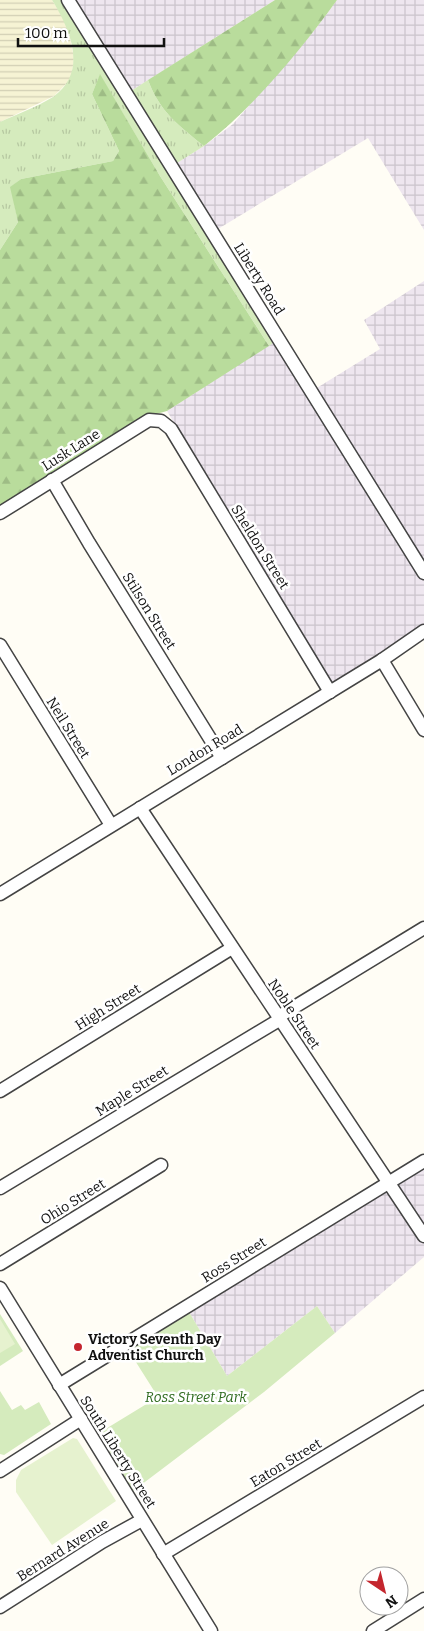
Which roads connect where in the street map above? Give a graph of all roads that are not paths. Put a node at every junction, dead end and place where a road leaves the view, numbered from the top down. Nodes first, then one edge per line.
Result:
1 (68, 0) edge
2 (161, 420) joint
3 (52, 480) junction
4 (0, 514) edge
5 (424, 573) edge
6 (424, 631) edge
7 (0, 645) edge
8 (382, 660) junction
9 (330, 692) junction
10 (424, 730) edge
11 (222, 758) junction
12 (140, 808) junction
13 (111, 825) junction
14 (0, 894) edge
15 (424, 928) edge
16 (232, 948) junction
17 (278, 1019) junction
18 (0, 1091) edge
19 (424, 1161) edge
20 (161, 1165) dead end
21 (388, 1182) junction
22 (0, 1188) edge
23 (424, 1236) edge
24 (0, 1264) edge
25 (0, 1288) edge
26 (59, 1384) junction
27 (424, 1397) edge
28 (81, 1419) junction
29 (0, 1471) edge
30 (142, 1520) junction
31 (163, 1554) junction
32 (424, 1599) edge
33 (0, 1607) edge
34 (211, 1631) edge
35 (373, 1631) edge

1 - 5 street, Liberty Road
2 - 3 street, Lusk Lane
2 - 9 street, Sheldon Street
3 - 4 street, Lusk Lane
3 - 11 street, Stilson Street
6 - 8 street, London Road
7 - 13 street, Neil Street
8 - 9 street, London Road
8 - 10 street
9 - 11 street, London Road
11 - 12 street, London Road
12 - 13 street, London Road
12 - 16 street, Noble Street
13 - 14 street, London Road
15 - 17 street, Maple Street
16 - 17 street, Noble Street
16 - 18 street, High Street
17 - 21 street, Noble Street
17 - 22 street, Maple Street
19 - 21 street, Ross Street
20 - 24 street, Ohio Street
21 - 23 street, Noble Street
21 - 26 street, Ross Street
25 - 26 street, South Liberty Street
26 - 28 street, South Liberty Street
27 - 31 street, Eaton Street
28 - 29 street
28 - 30 street, South Liberty Street
30 - 31 street, South Liberty Street
30 - 33 street, Bernard Avenue
31 - 34 street, South Liberty Street
32 - 35 street

